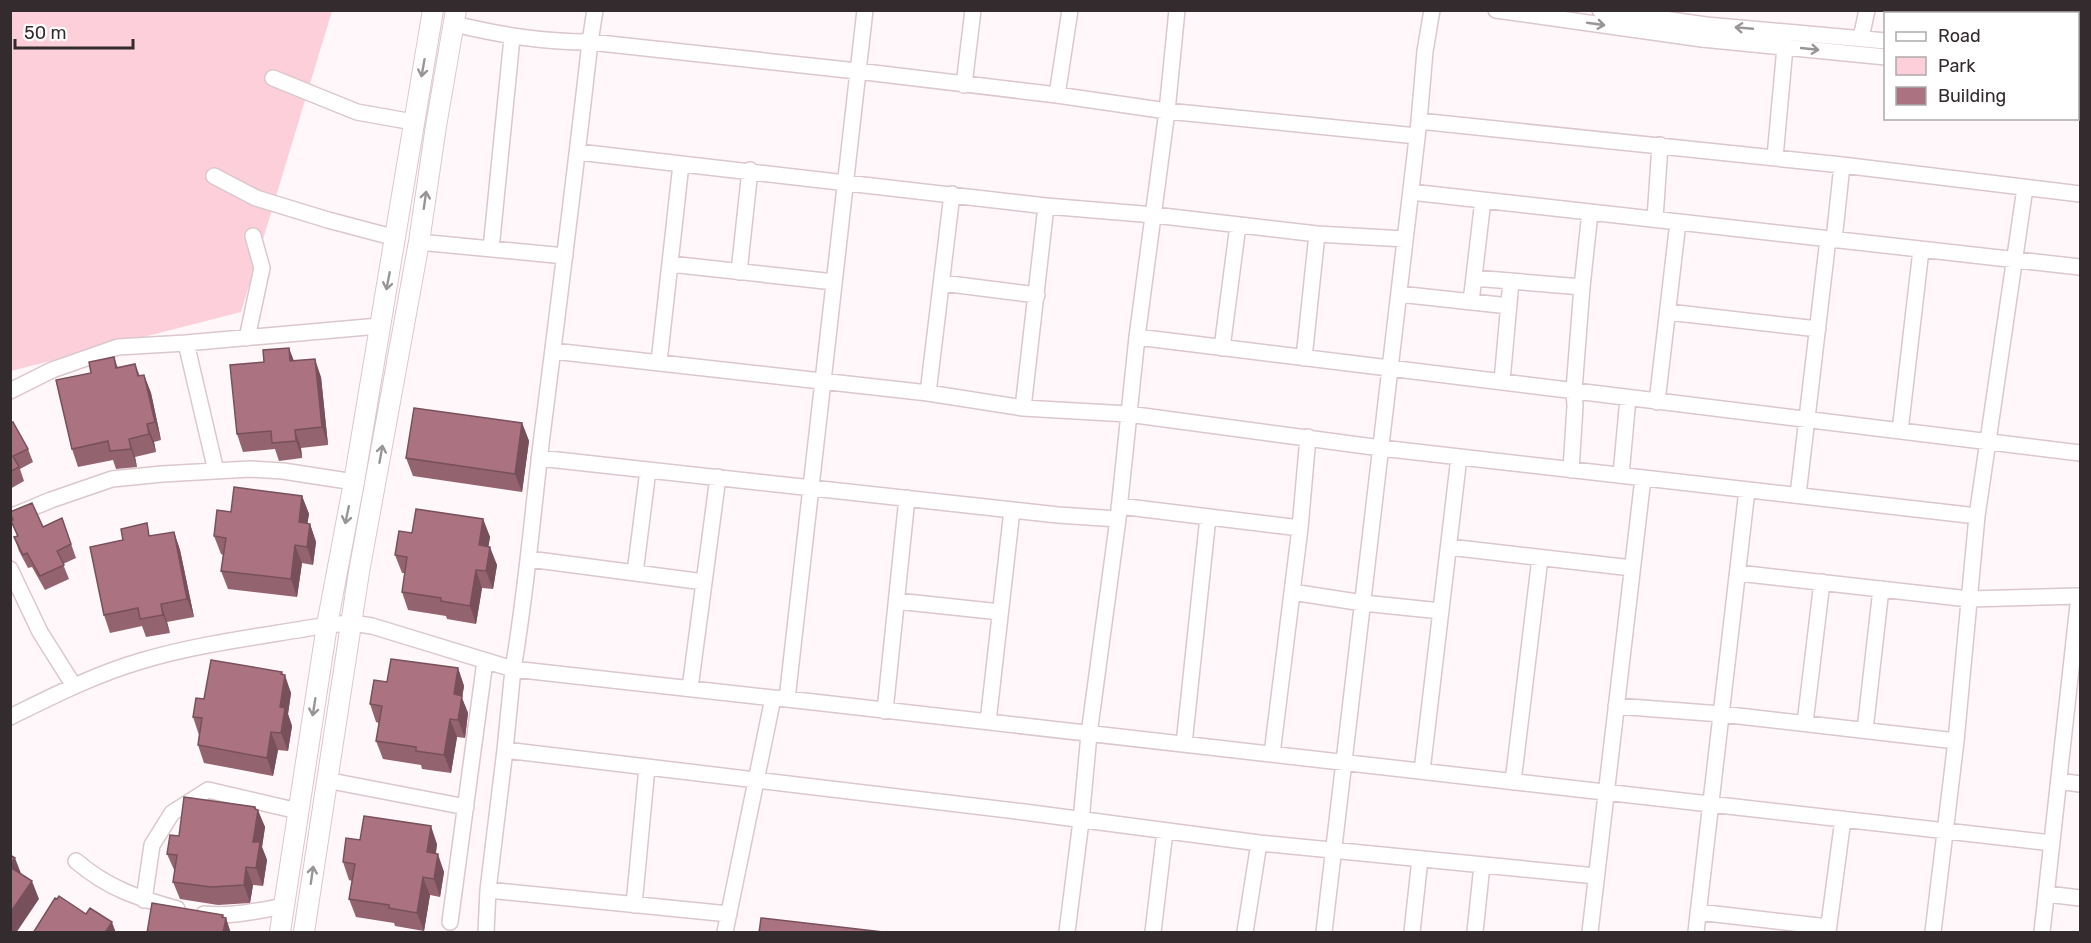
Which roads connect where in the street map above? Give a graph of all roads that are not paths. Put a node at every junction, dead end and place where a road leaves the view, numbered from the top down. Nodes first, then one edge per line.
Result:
1 (433, 10) edge
2 (595, 10) edge
3 (865, 10) edge
4 (973, 10) edge
5 (1070, 10) edge
6 (1178, 10) edge
7 (1432, 10) edge
8 (1496, 10) edge
9 (1600, 10) edge
10 (1867, 10) edge
11 (455, 17) edge
12 (1707, 18) edge
13 (513, 38) junction
14 (1862, 38) junction
15 (1884, 41) edge
16 (590, 42) junction
17 (1785, 47) junction
18 (1884, 57) edge
19 (857, 71) junction
20 (273, 78) dead end
21 (964, 85) junction
22 (1057, 95) junction
23 (1167, 111) junction
24 (413, 122) junction
25 (1418, 129) junction
26 (1660, 145) junction
27 (578, 152) junction
28 (1775, 158) junction
29 (681, 164) junction
30 (1842, 165) junction
31 (750, 170) junction
32 (214, 176) dead end
33 (845, 182) junction
34 (2025, 188) junction
35 (1411, 192) junction
36 (952, 194) junction
37 (2080, 195) edge
38 (1483, 200) junction
39 (1046, 206) junction
40 (1590, 212) junction
41 (1154, 215) junction
42 (1654, 219) junction
43 (1678, 222) junction
44 (1238, 225) junction
45 (1317, 234) junction
46 (253, 236) dead end
47 (396, 238) junction
48 (1405, 239) junction
49 (1831, 240) junction
50 (419, 242) junction
51 (491, 249) junction
52 (1921, 250) junction
53 (565, 256) junction
54 (2015, 261) junction
55 (670, 264) junction
56 (2080, 267) edge
57 (739, 272) junction
58 (1474, 278) junction
59 (1511, 281) junction
60 (834, 282) junction
61 (942, 283) junction
62 (1582, 287) junction
63 (1399, 294) junction
64 (1037, 295) junction
65 (1471, 302) junction
66 (1509, 306) junction
67 (1668, 312) junction
68 (379, 326) junction
69 (1818, 329) junction
70 (1137, 337) junction
71 (247, 338) junction
72 (186, 343) junction
73 (1222, 348) junction
74 (553, 351) junction
75 (1304, 358) junction
76 (659, 362) junction
77 (1390, 369) junction
78 (1502, 381) junction
79 (823, 382) junction
80 (1574, 390) junction
81 (10, 391) edge
82 (928, 393) junction
83 (1628, 398) junction
84 (1657, 402) junction
85 (1023, 408) junction
86 (1128, 414) junction
87 (1807, 420) junction
88 (1900, 431) junction
89 (1308, 437) junction
90 (1987, 442) junction
91 (1381, 448) junction
92 (2080, 453) edge
93 (1459, 457) junction
94 (539, 458) junction
95 (648, 470) junction
96 (1571, 470) junction
97 (216, 471) junction
98 (1621, 475) junction
99 (718, 477) junction
100 (1643, 478) junction
101 (354, 482) junction
102 (812, 489) junction
103 (1747, 490) junction
104 (1798, 495) junction
105 (907, 498) junction
106 (1012, 510) junction
107 (1118, 513) junction
108 (1977, 516) junction
109 (10, 517) edge
110 (1208, 517) junction
111 (1300, 528) junction
112 (1449, 547) junction
113 (1539, 558) junction
114 (529, 560) junction
115 (1632, 568) junction
116 (10, 569) edge
117 (635, 573) junction
118 (1738, 573) junction
119 (704, 582) junction
120 (1822, 582) junction
121 (1881, 589) junction
122 (1292, 592) junction
123 (2080, 592) edge
124 (1969, 599) junction
125 (897, 601) junction
126 (1363, 603) junction
127 (1441, 611) junction
128 (1000, 612) junction
129 (352, 623) junction
130 (327, 625) junction
131 (486, 661) junction
132 (513, 669) junction
133 (74, 686) junction
134 (690, 688) junction
135 (780, 699) junction
136 (1616, 706) junction
137 (885, 711) junction
138 (1721, 714) junction
139 (2074, 716) edge
140 (10, 717) edge
141 (988, 722) junction
142 (1805, 723) junction
143 (1865, 730) junction
144 (1089, 734) junction
145 (1956, 741) junction
146 (1184, 744) junction
147 (505, 750) junction
148 (1272, 754) junction
149 (1344, 763) junction
150 (647, 767) junction
151 (1422, 771) junction
152 (326, 780) junction
153 (757, 780) junction
154 (2059, 781) junction
155 (1513, 782) junction
156 (2080, 784) edge
157 (1606, 792) junction
158 (1710, 804) junction
159 (466, 807) junction
160 (298, 811) junction
161 (1844, 819) junction
162 (1081, 821) junction
163 (1165, 831) junction
164 (1945, 831) junction
165 (1258, 843) junction
166 (2052, 843) junction
167 (1334, 849) junction
168 (1420, 859) junction
169 (76, 861) dead end
170 (1482, 865) junction
171 (1596, 876) junction
172 (488, 890) junction
173 (2047, 894) junction
174 (2080, 898) edge
175 (144, 900) junction
176 (634, 905) junction
177 (284, 906) junction
178 (1698, 912) junction
179 (729, 914) junction
180 (450, 922) dead end
181 (1828, 930) edge
182 (280, 933) edge
183 (304, 933) edge
184 (486, 933) edge
185 (725, 933) edge
186 (1067, 933) edge
187 (1153, 933) edge
188 (1245, 933) edge
189 (1324, 933) edge
190 (1412, 933) edge
191 (1475, 933) edge
192 (1590, 933) edge
193 (1696, 933) edge
194 (1932, 933) edge
195 (2042, 933) edge

1 -> 24 main road
2 - 16 street
3 - 19 street
4 - 21 street
5 - 22 street
6 - 23 street
7 - 25 street
8 -> 17 street
9 - 12 street
10 - 14 street
11 - 13 street
50 -> 11 main road
14 -> 12 street
13 - 16 street
13 - 51 street
14 - 15 street
16 - 19 street
16 - 27 street
17 -> 18 street
17 - 28 street
19 - 21 street
19 - 33 street
20 - 24 street
21 - 22 street
22 - 23 street
23 - 25 street
23 - 41 street
24 - 47 main road
25 - 26 street
25 - 35 street
26 - 28 street
26 - 42 street
27 - 29 street
27 - 53 street
28 - 30 street
29 - 31 street
29 - 55 street
30 - 34 street
30 - 49 street
31 - 33 street
31 - 57 street
32 - 47 street
33 - 36 street
33 - 60 street
34 - 37 street
34 - 54 street
35 - 38 street
35 - 48 street
36 - 39 street
36 - 61 street
38 - 40 street
38 - 58 street
39 - 41 street
39 - 64 street
40 - 42 street
40 - 62 street
41 - 44 street
41 - 70 street
42 - 43 street
43 - 49 street
43 - 67 street
44 - 45 street
44 - 73 street
45 - 48 street
45 - 75 street
46 - 71 street
47 -> 68 main road
48 - 63 street
49 - 52 street
49 - 69 street
50 - 51 street
129 -> 50 main road
51 - 53 street
52 - 54 street
52 - 88 street
53 - 74 street
54 - 56 street
54 - 90 street
55 - 57 street
55 - 76 street
57 - 60 street
58 - 59 street
58 - 65 street
59 - 62 street
59 - 66 street
60 - 79 street
61 - 64 street
61 - 82 street
62 - 80 street
63 - 65 street
63 - 77 street
64 - 85 street
65 - 66 street
66 - 78 street
67 - 69 street
67 - 84 street
68 - 71 street
68 - 101 main road
69 - 87 street
70 - 73 street
70 - 86 street
71 - 72 street
72 - 81 street
72 - 97 street
73 - 75 street
74 - 76 street
74 - 94 street
75 - 77 street
76 - 79 street
77 - 78 street
77 - 91 street
78 - 80 street
79 - 82 street
79 - 102 street
80 - 83 street
80 - 96 street
82 - 85 street
83 - 84 street
83 - 98 street
84 - 87 street
85 - 86 street
86 - 89 street
86 - 107 street
87 - 88 street
87 - 104 street
88 - 90 street
89 - 91 street
89 - 111 street
90 - 92 street
90 - 108 street
91 - 93 street
91 - 126 street
93 - 96 street
93 - 112 street
94 - 95 street
94 - 114 street
95 - 99 street
95 - 117 street
96 - 98 street
97 - 101 street
97 - 109 street
98 - 100 street
99 - 102 street
99 - 119 street
100 - 103 street
100 - 115 street
101 -> 130 main road
102 - 105 street
102 - 135 street
103 - 104 street
103 - 118 street
104 - 108 street
105 - 106 street
105 - 125 street
106 - 107 street
106 - 128 street
107 - 110 street
107 - 144 street
108 - 124 street
110 - 111 street
110 - 146 street
111 - 122 street
112 - 113 street
112 - 127 street
113 - 115 street
113 - 155 street
114 - 117 street
114 - 132 street
115 - 136 street
116 - 133 street
117 - 119 street
118 - 120 street
118 - 138 street
119 - 134 street
120 - 121 street
120 - 142 street
121 - 124 street
121 - 143 street
122 - 126 street
122 - 148 street
123 - 124 street
123 - 139 street
124 - 145 street
125 - 128 street
125 - 137 street
126 - 127 street
126 - 149 street
127 - 151 street
128 - 141 street
129 - 130 street
129 - 131 street
129 - 152 main road
130 - 133 street
130 -> 160 main road
131 - 132 street
131 - 159 street
132 - 134 street
132 - 147 street
133 - 140 street
134 - 135 street
135 - 137 street
135 - 153 street
136 - 138 street
136 - 157 street
137 - 141 street
138 - 142 street
138 - 158 street
139 - 154 street
141 - 144 street
142 - 143 street
143 - 145 street
144 - 146 street
144 - 162 street
145 - 164 street
146 - 148 street
147 - 150 street
147 - 172 street
148 - 149 street
149 - 151 street
149 - 167 street
150 - 153 street
150 - 176 street
151 - 155 street
152 - 159 street
183 -> 152 main road
153 - 162 street
153 - 179 street
154 - 156 street
154 - 166 street
155 - 157 street
157 - 158 street
157 - 171 street
158 - 161 street
158 - 178 street
159 - 180 street
160 - 175 street
160 - 177 main road
161 - 164 street
161 - 181 street
162 - 163 street
162 - 186 street
163 - 165 street
163 - 187 street
164 - 166 street
164 - 194 street
165 - 167 street
165 - 188 street
166 - 173 street
167 - 168 street
167 - 189 street
168 - 170 street
168 - 190 street
169 - 175 street
170 - 171 street
170 - 191 street
171 - 192 street
172 - 176 street
172 - 184 street
173 - 174 street
173 - 195 street
175 - 177 street
176 - 179 street
177 - 182 main road
178 - 181 street
178 - 193 street
179 - 185 street

